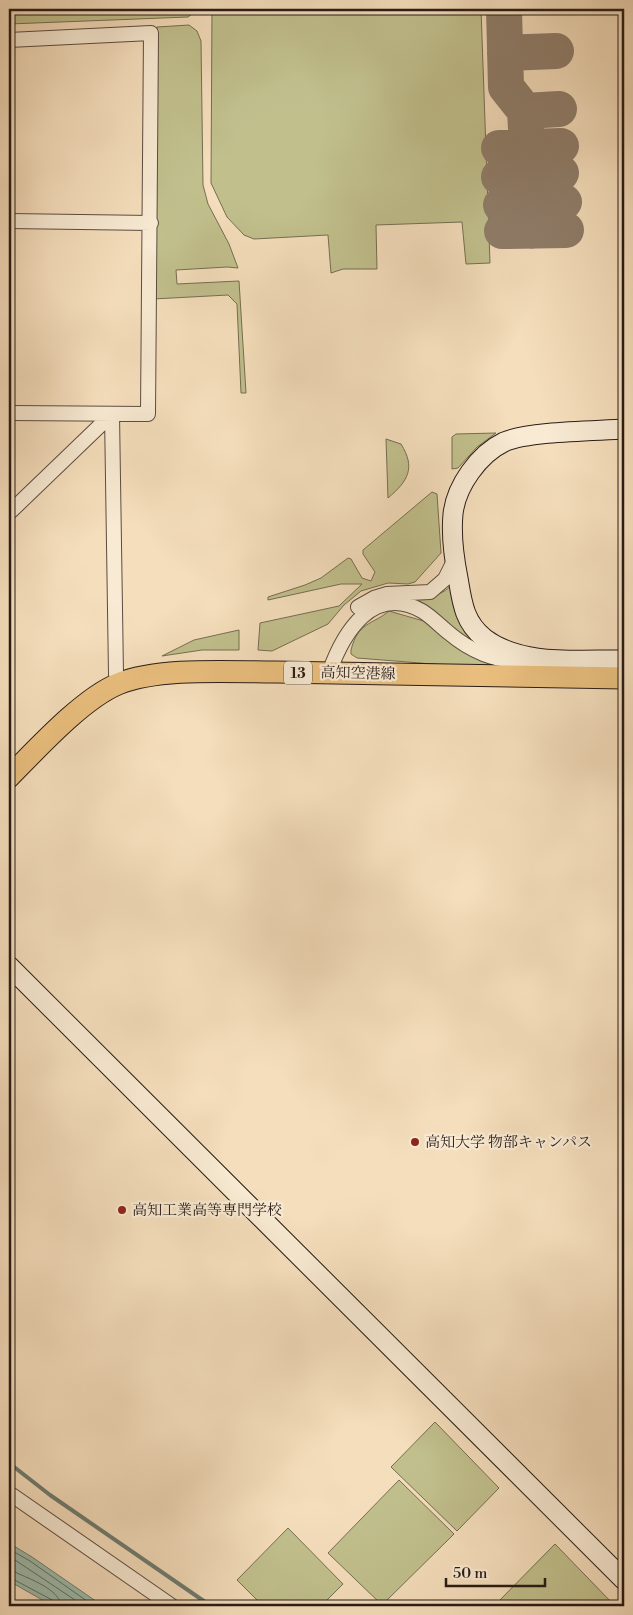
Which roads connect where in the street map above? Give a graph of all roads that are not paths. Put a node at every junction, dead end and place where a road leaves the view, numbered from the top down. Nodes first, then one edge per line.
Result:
1 (9, 40) edge
2 (9, 220) edge
3 (151, 222) junction
4 (9, 413) edge
5 (112, 414) junction
6 (624, 429) edge
7 (9, 512) edge
8 (455, 559) junction
9 (536, 658) junction
10 (624, 660) edge
11 (329, 673) junction
12 (624, 678) edge
13 (118, 684) junction
14 (11, 772) edge
15 (9, 966) edge
16 (9, 1493) edge
17 (624, 1580) edge
18 (172, 1606) edge

1 - 3 street
2 - 3 street
3 - 5 street
4 - 5 street
5 - 7 street
5 - 13 street
6 - 8 street
8 - 9 street
8 - 11 street
9 - 10 street
9 - 11 street
11 - 12 main road, 高知空港線 / 13
11 - 13 main road, 高知空港線 / 13
13 - 14 main road, 高知空港線 / 13
15 - 17 street
16 - 18 street

